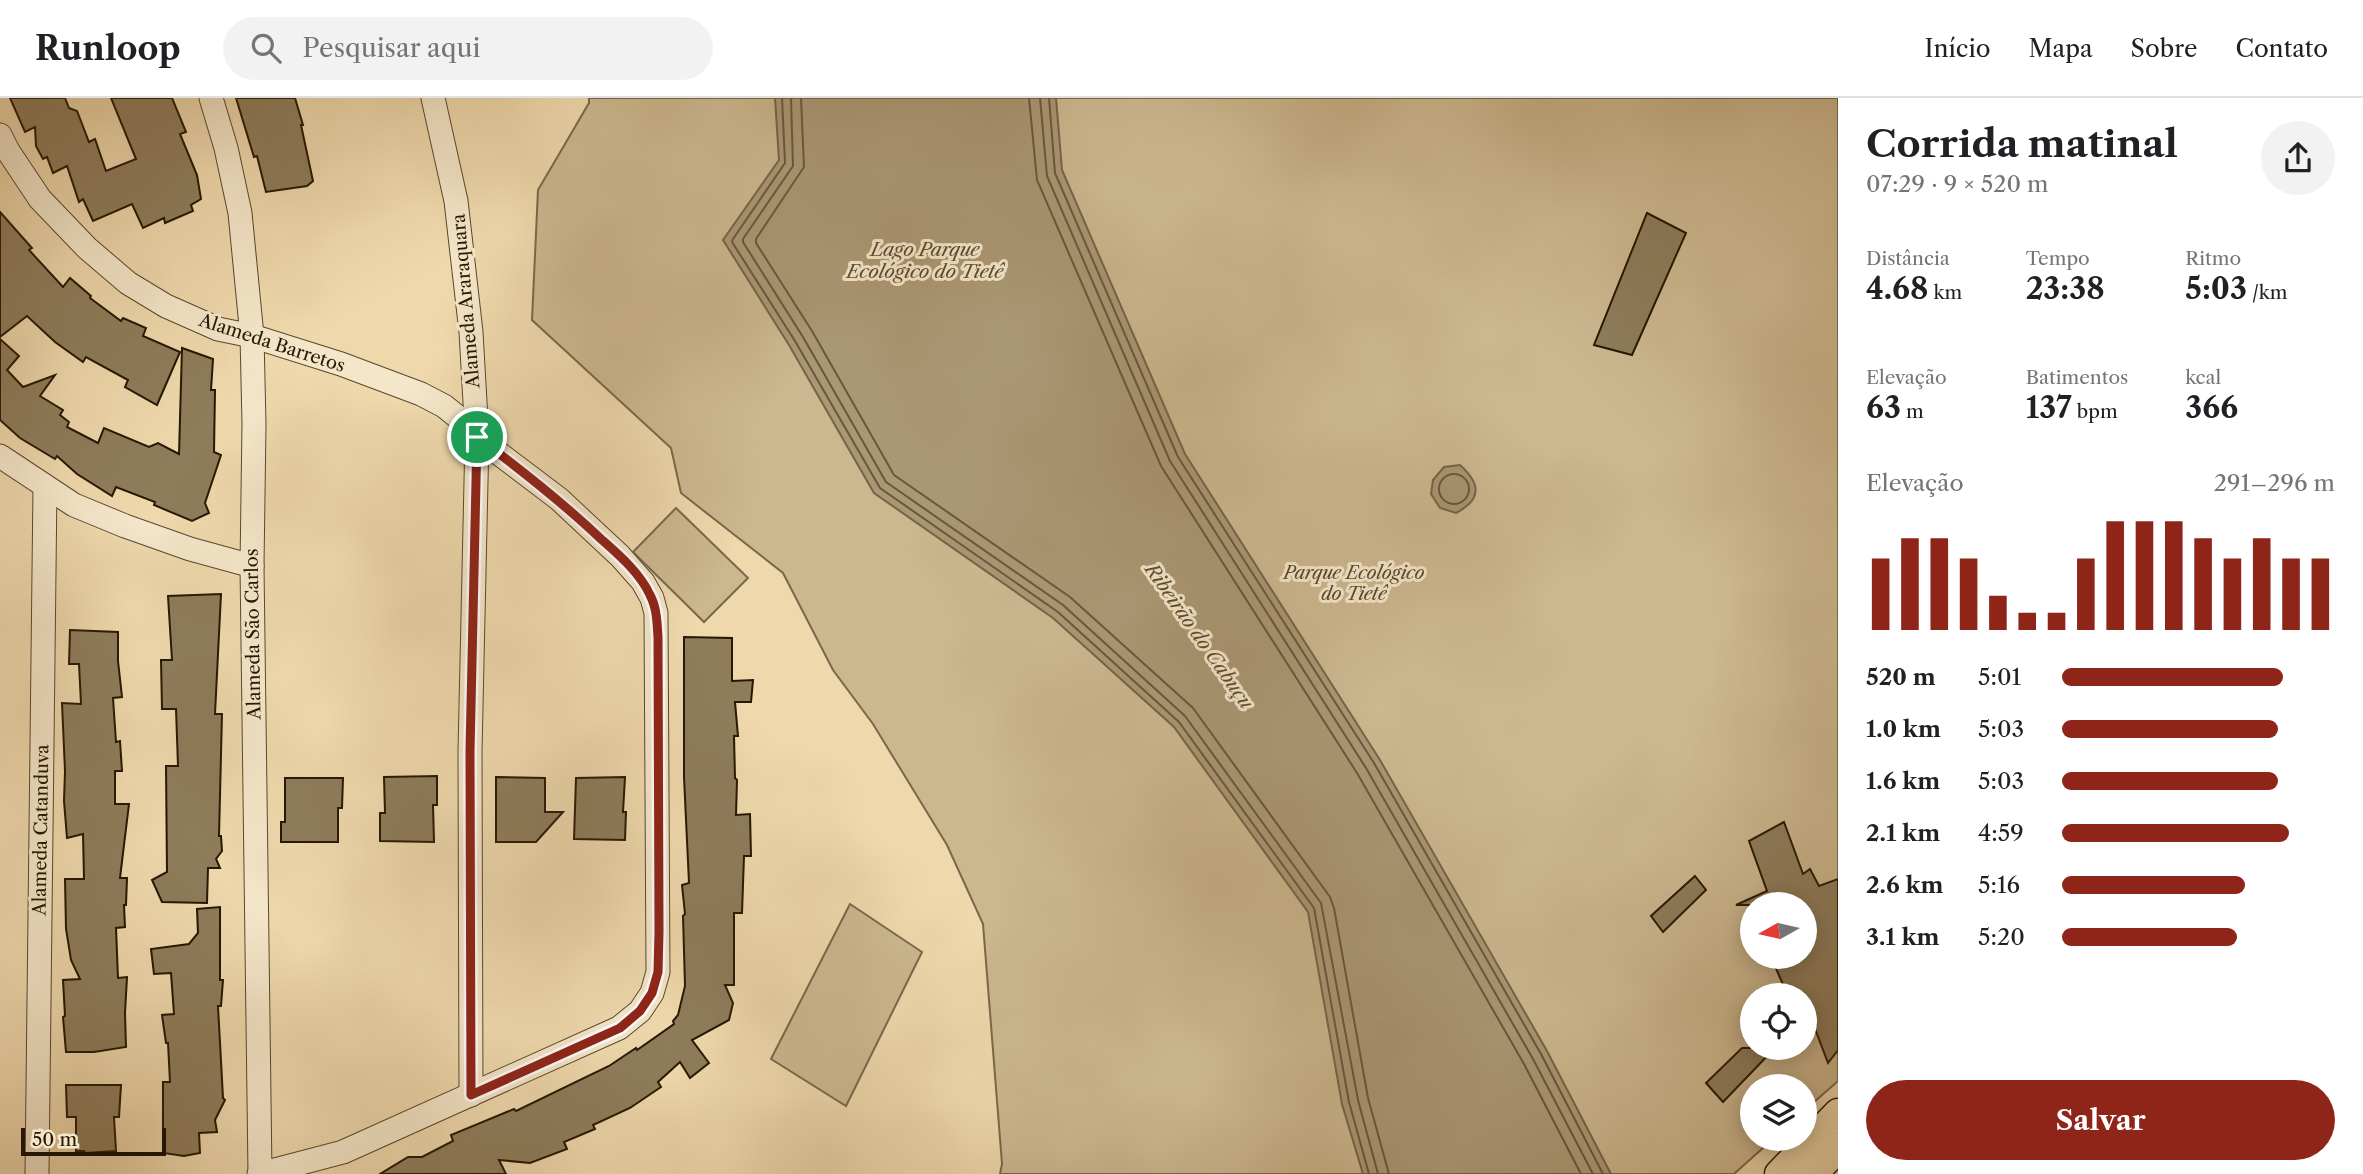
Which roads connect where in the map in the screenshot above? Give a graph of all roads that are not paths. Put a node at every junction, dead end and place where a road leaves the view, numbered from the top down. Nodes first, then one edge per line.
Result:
1 (211, 98) edge
2 (433, 98) edge
3 (0, 135) edge
4 (252, 336) junction
5 (477, 437) junction
6 (0, 456) edge
7 (45, 486) junction
8 (252, 566) junction
9 (471, 1095) junction
10 (1838, 1113) edge
11 (1838, 1148) edge
12 (37, 1174) edge
13 (259, 1174) edge
14 (1779, 1174) edge
15 (1813, 1174) edge

1 - 4 street, Alameda São Carlos
2 - 5 street, Alameda Araraquara
3 - 4 street, Alameda Barretos
4 - 5 street, Alameda Barretos
4 - 8 street, Alameda São Carlos
5 - 9 street, Alameda Araraquara
5 - 9 street, Alameda Barretos
6 - 7 street
7 - 8 street
7 - 12 street, Alameda Catanduva
8 - 13 street, Alameda São Carlos
9 - 13 street, Alameda Barretos
10 - 14 main road
11 - 15 main road

